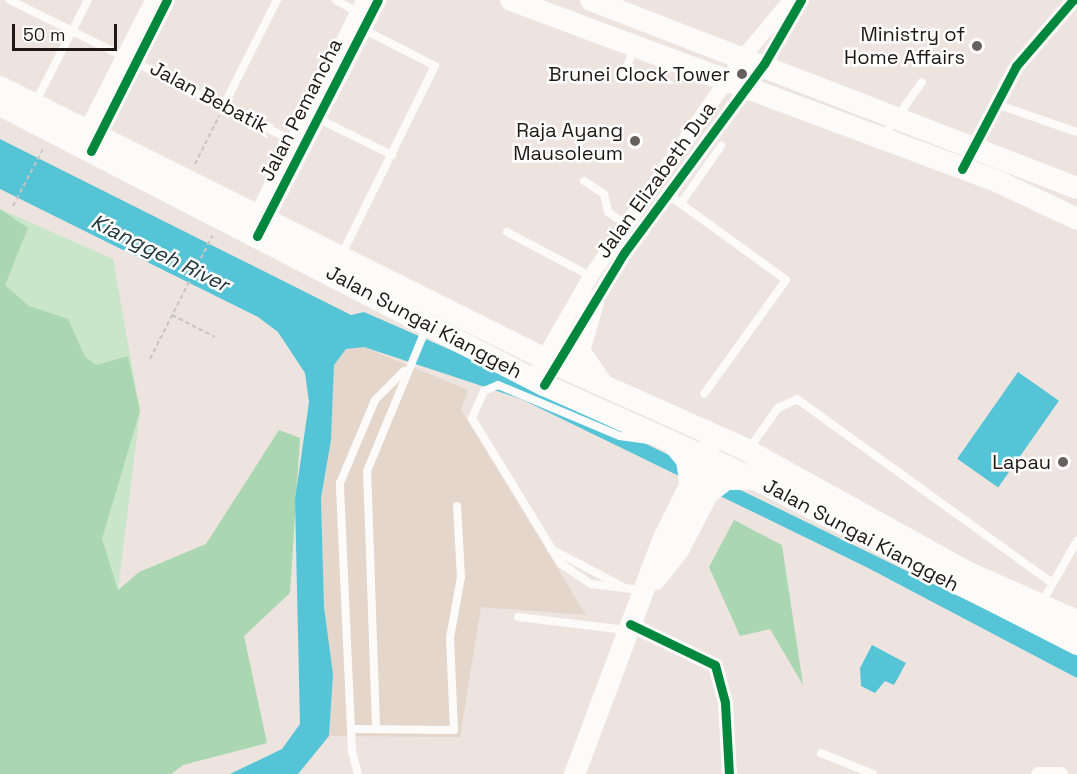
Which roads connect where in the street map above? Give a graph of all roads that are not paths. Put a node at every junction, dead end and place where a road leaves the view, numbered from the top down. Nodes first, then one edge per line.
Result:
1 (10, 0) edge
2 (88, 0) edge
3 (152, 0) edge
4 (167, 0) edge
5 (277, 0) edge
6 (336, 0) edge
7 (378, 0) edge
8 (511, 0) edge
9 (591, 0) edge
10 (790, 0) edge
11 (801, 0) edge
12 (1072, 0) edge
13 (360, 6) edge
14 (546, 7) edge
15 (72, 29) junction
16 (363, 29) junction
17 (671, 30) junction
18 (633, 49) junction
19 (131, 57) junction
20 (661, 59) junction
21 (753, 60) junction
22 (623, 77) dead end
23 (922, 82) dead end
24 (736, 86) junction
25 (0, 87) edge
26 (35, 104) junction
27 (0, 105) edge
28 (224, 105) junction
29 (996, 105) junction
30 (317, 118) junction
31 (897, 118) junction
32 (1077, 132) edge
33 (47, 134) junction
34 (882, 139) junction
35 (88, 140) junction
36 (293, 141) junction
37 (973, 145) junction
38 (721, 147) dead end
39 (392, 155) junction
40 (962, 169) junction
41 (584, 181) dead end
42 (1077, 188) edge
43 (661, 189) junction
44 (681, 203) junction
45 (1077, 219) edge
46 (256, 226) junction
47 (632, 229) junction
48 (507, 232) dead end
49 (340, 258) junction
50 (590, 276) junction
51 (593, 302) junction
52 (427, 328) junction
53 (549, 361) junction
54 (404, 371) junction
55 (538, 381) junction
56 (606, 388) junction
57 (704, 394) dead end
58 (658, 439) junction
59 (731, 443) junction
60 (704, 477) junction
61 (457, 506) dead end
62 (1076, 542) edge
63 (549, 549) junction
64 (1051, 582) junction
65 (623, 587) junction
66 (646, 591) junction
67 (1039, 608) junction
68 (518, 617) dead end
69 (1077, 621) edge
70 (629, 627) junction
71 (1077, 644) edge
72 (376, 726) junction
73 (351, 729) junction
74 (821, 753) dead end
75 (358, 774) edge
76 (574, 774) edge
77 (729, 774) edge
78 (873, 774) edge
79 (1038, 774) edge
80 (1060, 774) edge

1 - 15 lane, Jalan Bebatik
2 - 15 lane
3 - 19 street
4 - 19 street
5 - 28 lane
6 - 13 lane
7 - 16 street, Jalan Pemancha
8 - 14 main road
9 - 17 main road
10 - 21 street, Jalan Elizabeth Dua
11 - 21 street, Jalan Elizabeth Dua
12 - 29 street
13 - 36 street, Jalan Pemancha
14 - 18 main road
15 - 19 lane, Jalan Bebatik
15 - 26 lane
16 - 30 street, Jalan Pemancha
16 - 39 lane
17 - 20 main road
17 - 21 main road
18 - 20 main road
18 - 22 lane
19 - 28 lane, Jalan Bebatik
19 - 35 street
20 - 24 main road
21 - 24 street, Jalan Elizabeth Dua
21 - 24 street, Jalan Elizabeth Dua
21 - 31 main road
23 - 31 lane
24 - 34 main road
24 - 43 street, Jalan Elizabeth Dua
24 - 43 street, Jalan Elizabeth Dua
25 - 26 main road, Jalan Sungai Kianggeh
26 - 33 lane
26 - 35 main road, Jalan Sungai Kianggeh
27 - 33 main road, Jalan Sungai Kianggeh
28 - 36 lane, Jalan Bebatik
29 - 32 lane
29 - 37 street
30 - 39 lane
30 - 46 street, Jalan Pemancha
31 - 34 lane
31 - 37 main road
33 - 35 main road, Jalan Sungai Kianggeh
34 - 40 main road
35 - 46 main road, Jalan Sungai Kianggeh
35 - 46 main road, Jalan Sungai Kianggeh
36 - 46 street, Jalan Pemancha
37 - 40 street
37 - 42 main road
38 - 44 lane
39 - 49 lane
40 - 45 main road
41 - 47 lane
43 - 44 lane
43 - 47 street, Jalan Elizabeth Dua
44 - 57 lane
46 - 49 main road, Jalan Sungai Kianggeh
46 - 52 main road, Jalan Sungai Kianggeh
47 - 50 street, Jalan Elizabeth Dua
47 - 51 street, Jalan Elizabeth Dua
48 - 50 lane
49 - 53 main road, Jalan Sungai Kianggeh
50 - 53 street, Jalan Elizabeth Dua
51 - 53 street, Jalan Elizabeth Dua
51 - 56 main road
52 - 54 lane
52 - 55 main road, Jalan Sungai Kianggeh
53 - 55 street, Jalan Elizabeth Dua
53 - 56 main road, Jalan Sungai Kianggeh
54 - 72 lane
54 - 73 lane
55 - 58 main road, Jalan Sungai Kianggeh
56 - 59 main road, Jalan Sungai Kianggeh
58 - 60 main road, Jalan Sungai Kianggeh
58 - 63 lane
59 - 60 main road
59 - 64 lane
59 - 67 main road, Jalan Sungai Kianggeh
60 - 66 main road
60 - 71 main road, Jalan Sungai Kianggeh
61 - 72 lane
62 - 64 lane
63 - 65 lane
63 - 65 lane
64 - 67 lane
65 - 66 lane
66 - 70 main road
67 - 69 main road, Jalan Sungai Kianggeh
68 - 70 lane
70 - 76 main road
70 - 77 street
72 - 73 lane
73 - 75 lane
74 - 78 lane
79 - 80 street

